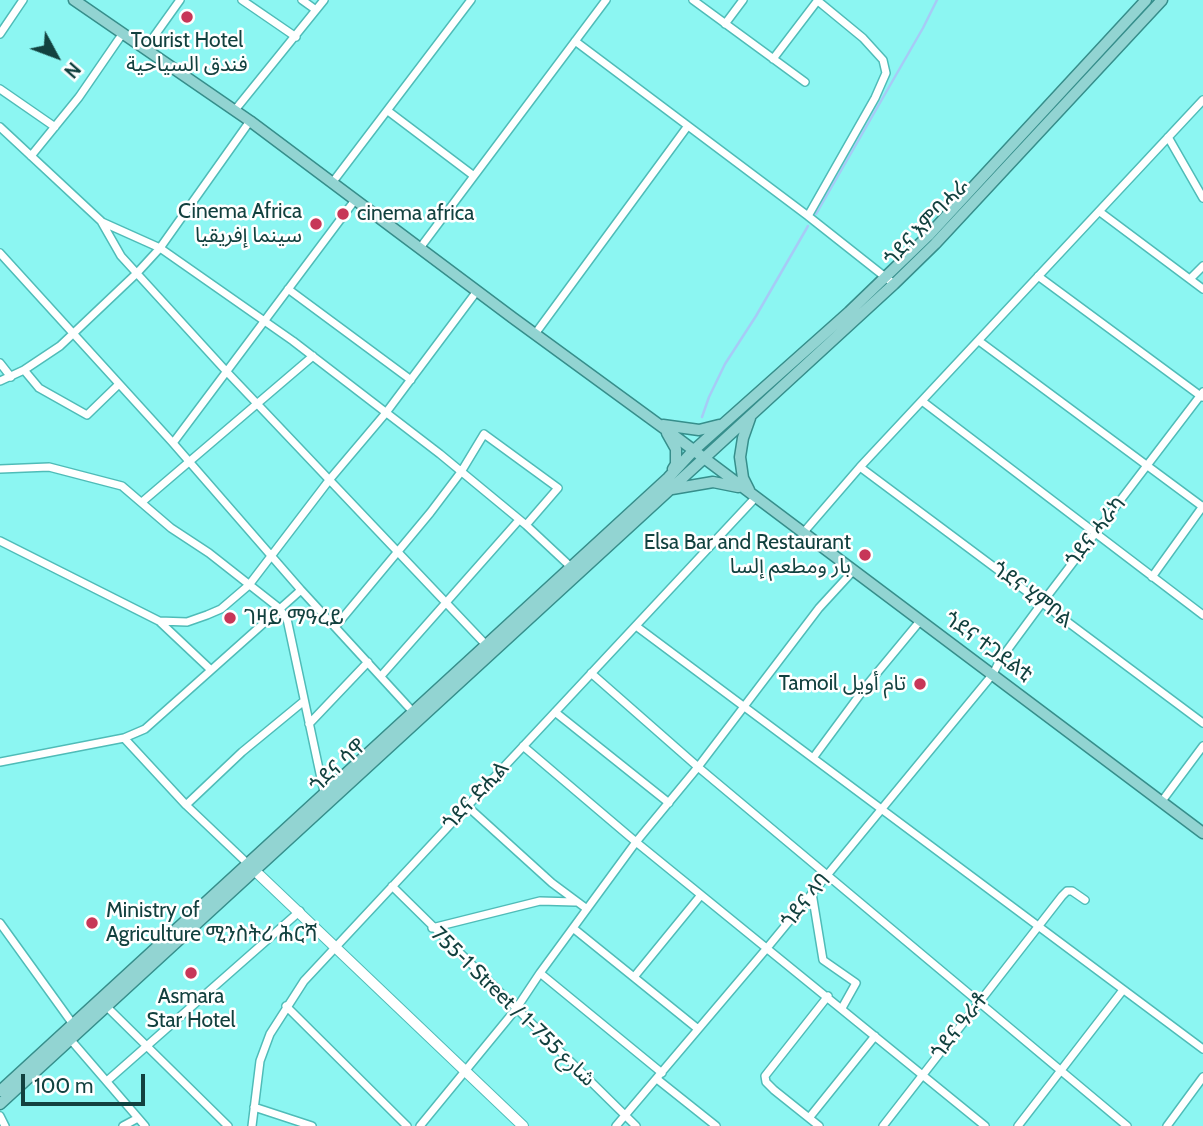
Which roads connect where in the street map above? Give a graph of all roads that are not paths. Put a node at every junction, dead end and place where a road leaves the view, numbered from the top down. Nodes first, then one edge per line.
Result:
1 (23, 0) edge
2 (74, 0) edge
3 (180, 0) edge
4 (243, 0) edge
5 (302, 0) edge
6 (324, 0) edge
7 (471, 0) edge
8 (606, 0) edge
9 (694, 0) edge
10 (743, 0) edge
11 (1146, 0) edge
12 (1162, 0) edge
13 (818, 1) edge
14 (316, 10) junction
15 (726, 24) junction
16 (123, 33) junction
17 (0, 34) edge
18 (296, 37) junction
19 (575, 41) junction
20 (145, 50) junction
21 (773, 59) junction
22 (805, 82) dead end
23 (0, 89) edge
24 (1203, 100) edge
25 (235, 110) junction
26 (388, 111) junction
27 (250, 121) junction
28 (0, 127) edge
29 (55, 127) junction
30 (687, 127) junction
31 (1168, 137) junction
32 (31, 156) junction
33 (474, 176) junction
34 (332, 183) junction
35 (1203, 198) edge
36 (355, 200) junction
37 (1100, 212) junction
38 (808, 216) junction
39 (101, 221) junction
40 (160, 248) junction
41 (420, 248) junction
42 (0, 253) edge
43 (1203, 266) edge
44 (137, 273) junction
45 (1038, 276) junction
46 (1189, 279) junction
47 (889, 281) junction
48 (288, 289) junction
49 (1203, 289) edge
50 (477, 291) junction
51 (263, 320) junction
52 (74, 334) junction
53 (536, 334) junction
54 (979, 341) junction
55 (313, 356) junction
56 (0, 363) edge
57 (24, 370) junction
58 (226, 371) junction
59 (11, 377) junction
60 (411, 380) junction
61 (0, 381) edge
62 (119, 384) junction
63 (1202, 395) edge
64 (922, 401) junction
65 (258, 402) junction
66 (385, 414) junction
67 (751, 415) junction
68 (725, 423) junction
69 (662, 426) junction
70 (173, 443) junction
71 (694, 450) junction
72 (705, 458) junction
73 (188, 461) junction
74 (1148, 465) junction
75 (860, 467) junction
76 (0, 469) edge
77 (461, 472) junction
78 (667, 478) junction
79 (330, 479) junction
80 (669, 490) junction
81 (750, 493) junction
82 (142, 502) junction
83 (1203, 506) edge
84 (519, 520) junction
85 (526, 525) junction
86 (803, 533) junction
87 (1094, 533) junction
88 (0, 541) edge
89 (399, 551) junction
90 (272, 557) junction
91 (574, 570) junction
92 (853, 571) junction
93 (1152, 577) junction
94 (248, 585) junction
95 (300, 590) junction
96 (445, 600) junction
97 (1042, 603) junction
98 (279, 608) junction
99 (1203, 615) edge
100 (159, 621) junction
101 (920, 621) junction
102 (636, 625) junction
103 (335, 627) junction
104 (489, 647) junction
105 (368, 662) junction
106 (211, 670) junction
107 (591, 673) junction
108 (993, 674) junction
109 (380, 676) junction
110 (304, 701) junction
111 (744, 707) junction
112 (555, 712) junction
113 (416, 715) junction
114 (309, 723) junction
115 (1203, 723) edge
116 (124, 738) junction
117 (523, 746) junction
118 (1203, 746) edge
119 (814, 758) junction
120 (0, 762) edge
121 (698, 767) junction
122 (325, 798) junction
123 (1162, 801) junction
124 (668, 803) junction
125 (186, 805) junction
126 (467, 806) junction
127 (883, 808) junction
128 (1203, 833) edge
129 (636, 842) junction
130 (251, 867) junction
131 (827, 875) junction
132 (392, 886) junction
133 (812, 893) junction
134 (701, 895) junction
135 (1085, 900) dead end
136 (575, 902) junction
137 (587, 909) junction
138 (300, 911) junction
139 (0, 923) edge
140 (1039, 927) junction
141 (432, 928) junction
142 (573, 928) junction
143 (336, 946) junction
144 (767, 948) junction
145 (540, 973) junction
146 (634, 977) junction
147 (1123, 990) junction
148 (828, 996) junction
149 (978, 1003) junction
150 (106, 1006) junction
151 (286, 1006) junction
152 (842, 1008) junction
153 (516, 1009) junction
154 (698, 1029) junction
155 (74, 1032) junction
156 (875, 1036) junction
157 (145, 1046) junction
158 (1203, 1049) edge
159 (1060, 1070) junction
160 (467, 1071) junction
161 (922, 1075) junction
162 (659, 1076) junction
163 (1203, 1076) edge
164 (107, 1082) junction
165 (0, 1091) edge
166 (0, 1104) edge
167 (254, 1107) junction
168 (0, 1116) edge
169 (625, 1116) junction
170 (138, 1118) junction
171 (809, 1118) junction
172 (5, 1126) edge
173 (123, 1126) edge
174 (145, 1126) edge
175 (228, 1126) edge
176 (252, 1126) edge
177 (312, 1126) edge
178 (407, 1126) edge
179 (420, 1126) edge
180 (523, 1126) edge
181 (616, 1126) edge
182 (636, 1126) edge
183 (716, 1126) edge
184 (819, 1126) edge
185 (883, 1126) edge
186 (985, 1126) edge
187 (1018, 1126) edge
188 (1127, 1126) edge
189 (1167, 1126) edge

1 - 17 street
2 - 16 main road, ጎደና ተጋደልቲ
3 - 20 street
4 - 18 street
5 - 14 street
6 - 14 street
7 - 26 street
8 - 19 street
9 - 15 street
10 - 15 street
11 - 47 main road, ጎደና እምባሓራ
12 - 47 main road, ጎደና እምባሓራ
13 - 21 street
13 - 38 street
14 - 18 street
15 - 21 street
16 - 20 main road, ጎደና ተጋደልቲ
16 - 29 street
18 - 25 street
19 - 30 street
19 - 33 street
20 - 25 main road, ጎደና ተጋደልቲ
21 - 22 street
23 - 29 street
24 - 31 street
25 - 27 main road, ጎደና ተጋደልቲ
26 - 33 street
26 - 34 street
27 - 34 main road, ጎደና ተጋደልቲ
27 - 40 street
28 - 32 street
29 - 32 street
30 - 38 street
30 - 53 street
31 - 35 street
31 - 37 street
32 - 39 street
33 - 41 street
34 - 36 main road, ጎደና ተጋደልቲ
36 - 41 main road, ጎደና ተጋደልቲ
36 - 48 street
37 - 45 street
37 - 46 street
38 - 47 street
39 - 40 street
39 - 44 street
40 - 44 street
40 - 51 street
41 - 50 main road, ጎደና ተጋደልቲ
42 - 52 street
43 - 46 street
44 - 52 street
44 - 58 street
45 - 54 street
45 - 63 street
46 - 49 street
47 - 67 main road, ጎደና እምባሓራ
47 - 68 main road, ጎደና እምባሓራ
48 - 51 street
48 - 60 street
50 - 53 main road, ጎደና ተጋደልቲ
50 - 60 street
51 - 55 street
51 - 58 street
52 - 57 street
52 - 62 street
53 - 69 main road, ጎደና ተጋደልቲ
54 - 64 street
54 - 74 street
55 - 65 street
55 - 66 street
56 - 59 street
57 - 59 street
57 - 62 street
58 - 65 street
58 - 70 street
59 - 61 street
60 - 66 street
62 - 70 street
63 - 74 street, ጎደና ሓራካ
64 - 75 street
64 - 87 street
65 - 73 street
65 - 79 street
66 - 77 street
66 - 79 street
67 - 72 main road, ጎደና እምባሓራ
67 - 81 main road
68 - 69 main road
68 - 71 main road, ጎደና እምባሓራ
69 - 71 main road, ጎደና ተጋደልቲ
69 - 78 main road
70 - 73 street
71 - 72 main road, ጎደና ተጋደልቲ
71 - 78 main road, ጎደና ሳዋ
72 - 80 main road, ጎደና ሳዋ
72 - 81 main road, ጎደና ተጋደልቲ
73 - 82 street
73 - 90 street
74 - 83 street
74 - 87 street, ጎደና ሓራካ
75 - 86 street
75 - 97 street, ጎደና ሂምቦል
76 - 82 street
77 - 84 street
77 - 85 street
77 - 89 street
78 - 91 main road, ጎደና ሳዋ
79 - 89 street
79 - 90 street
80 - 81 main road
80 - 91 main road, ጎደና ሳዋ
81 - 86 main road, ጎደና ተጋደልቲ
81 - 102 street, ጎደና ድሒል
82 - 94 street
83 - 93 street
84 - 85 street
84 - 96 street
85 - 91 street
86 - 92 main road, ጎደና ተጋደልቲ
87 - 93 street
87 - 97 street, ጎደና ሓራካ
88 - 100 street
89 - 96 street
89 - 103 street
90 - 94 street
90 - 95 street
91 - 104 main road, ጎደና ሳዋ
92 - 101 main road, ጎደና ተጋደልቲ
92 - 111 street
93 - 99 street
94 - 98 street
94 - 100 street
95 - 98 street
95 - 103 street
96 - 104 street
96 - 109 street
97 - 108 street, ጎደና ሓራካ
97 - 115 street, ጎደና ሂምቦል
98 - 106 street
98 - 110 street
100 - 106 street
101 - 108 main road, ጎደና ተጋደልቲ
101 - 119 street
102 - 107 street, ጎደና ድሒል
102 - 111 street
103 - 105 street
104 - 113 main road, ጎደና ሳዋ
105 - 109 street
105 - 114 street
106 - 116 street
107 - 112 street, ጎደና ድሒል
107 - 121 street
108 - 123 main road, ጎደና ተጋደልቲ
108 - 127 street, ጎደና ላባ
109 - 113 street
110 - 114 street
110 - 125 street
111 - 119 street
111 - 121 street
112 - 117 street, ጎደና ድሒል
112 - 124 street
113 - 122 main road, ጎደና ሳዋ
114 - 122 street
116 - 120 street
116 - 125 street
117 - 126 street, ጎደና ድሒል
117 - 129 street
118 - 123 street
119 - 127 street
121 - 124 street
121 - 131 street
122 - 130 main road, ጎደና ሳዋ
123 - 128 main road, ጎደና ተጋደልቲ
124 - 129 street
125 - 130 street
126 - 132 street, ጎደና ድሒል
126 - 136 street
127 - 131 street, ጎደና ላባ
127 - 140 street
129 - 134 street
129 - 137 street
130 - 138 street
130 - 150 main road, ጎደና ሳዋ
130 - 155 main road, ጎደና ሳዋ
131 - 133 street, ጎደና ላባ
131 - 149 street
132 - 141 street, 755-1 Street / شارع 755-1
132 - 143 street, ጎደና ድሒል
133 - 144 street, ጎደና ላባ
133 - 152 street
134 - 144 street
134 - 146 street
135 - 140 street, ጎደና ዓራቶ
136 - 137 street
136 - 141 street
137 - 142 street
138 - 143 street
138 - 157 street
139 - 155 street
140 - 147 street
140 - 149 street, ጎደና ዓራቶ
141 - 153 street, 755-1 Street / شارع 755-1
142 - 145 street
142 - 146 street
143 - 151 street, ጎደና ድሒል
143 - 160 street
144 - 148 street
144 - 154 street, ጎደና ላባ
145 - 153 street
145 - 162 street
146 - 154 street
147 - 158 street
147 - 159 street
148 - 152 street
148 - 171 street
149 - 159 street
149 - 161 street, ጎደና ዓራቶ
150 - 155 main road, ጎደና ሳዋ
150 - 157 street
151 - 167 street, ጎደና ድሒል
151 - 178 street
152 - 156 street
153 - 160 street
153 - 169 street, 755-1 Street / شارع 755-1
154 - 162 street, ጎደና ላባ
155 - 164 street
155 - 165 main road, ጎደና ሳዋ
155 - 166 main road, ጎደና ሳዋ
156 - 161 street
156 - 171 street
157 - 164 street
157 - 175 street
159 - 187 street
159 - 188 street
160 - 179 street
160 - 180 street
161 - 185 street, ጎደና ዓራቶ
161 - 186 street
162 - 169 street, ጎደና ላባ
162 - 183 street
163 - 189 street
164 - 170 street
167 - 176 street, ጎደና ድሒል
167 - 177 street
168 - 172 street
169 - 181 street, ጎደና ላባ
169 - 182 street, 755-1 Street / شارع 755-1
170 - 173 street
170 - 174 street
171 - 184 street

